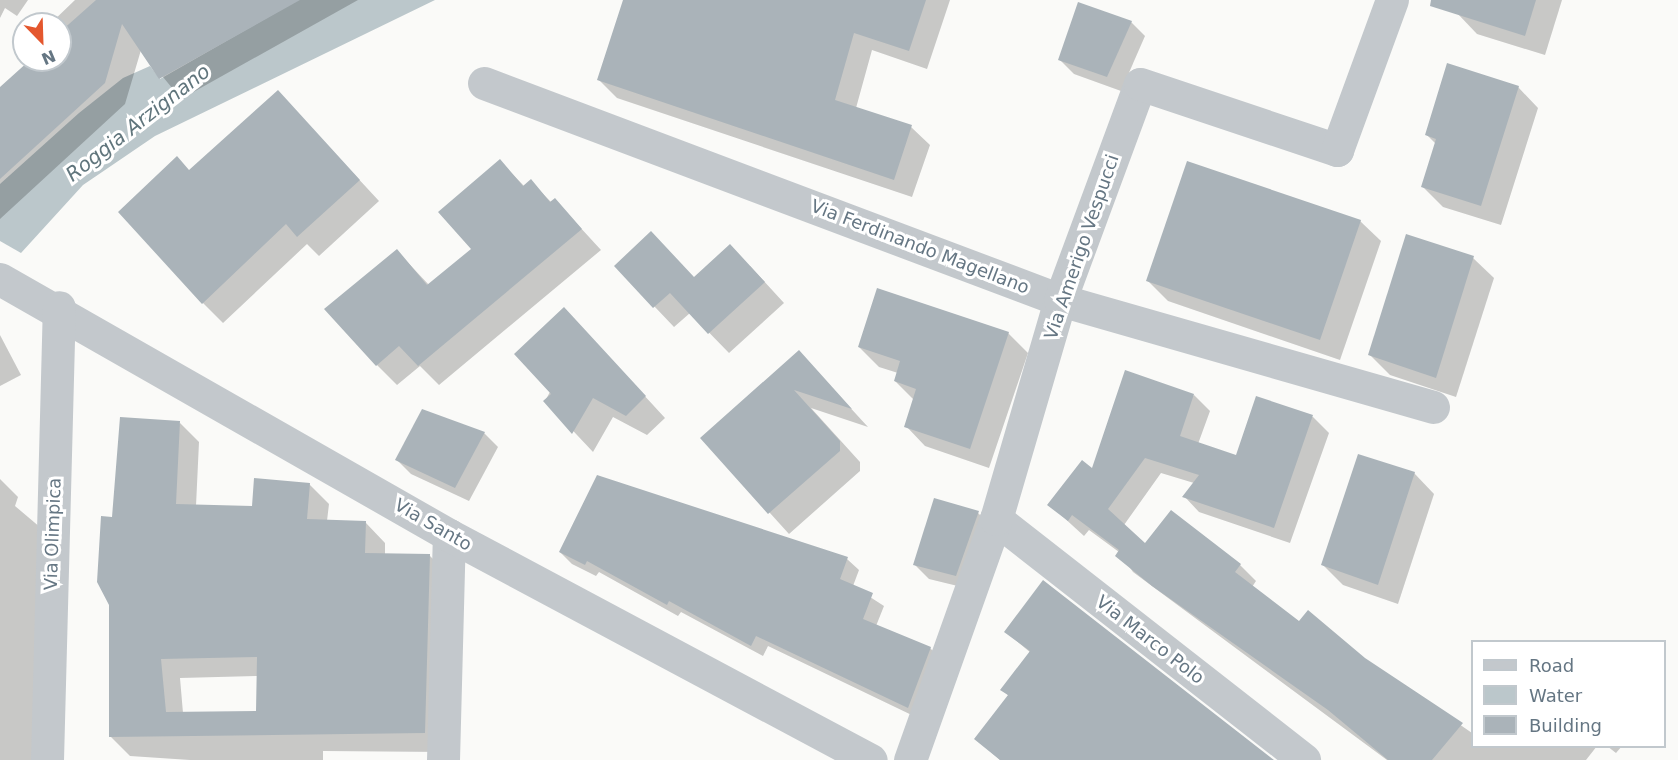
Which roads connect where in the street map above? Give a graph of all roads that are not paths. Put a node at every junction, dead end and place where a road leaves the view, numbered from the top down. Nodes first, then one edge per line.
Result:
1 (1392, 0) edge
2 (484, 83) dead end
3 (0, 279) edge
4 (1060, 300) junction
5 (59, 308) junction
6 (1432, 407) dead end
7 (996, 519) junction
8 (449, 535) junction
9 (47, 760) edge
10 (443, 760) edge
11 (871, 760) edge
12 (910, 760) edge
13 (1304, 760) edge

1 - 4 street, Via Amerigo Vespucci
2 - 4 street, Via Ferdinando Magellano
3 - 5 street, Via Santo
4 - 6 street, Via Ferdinando Magellano
4 - 7 street, Via Amerigo Vespucci
5 - 8 street, Via Santo
5 - 9 street, Via Olimpica
7 - 12 street, Via Amerigo Vespucci
7 - 13 street, Via Marco Polo
8 - 10 street
8 - 11 street, Via Santo

